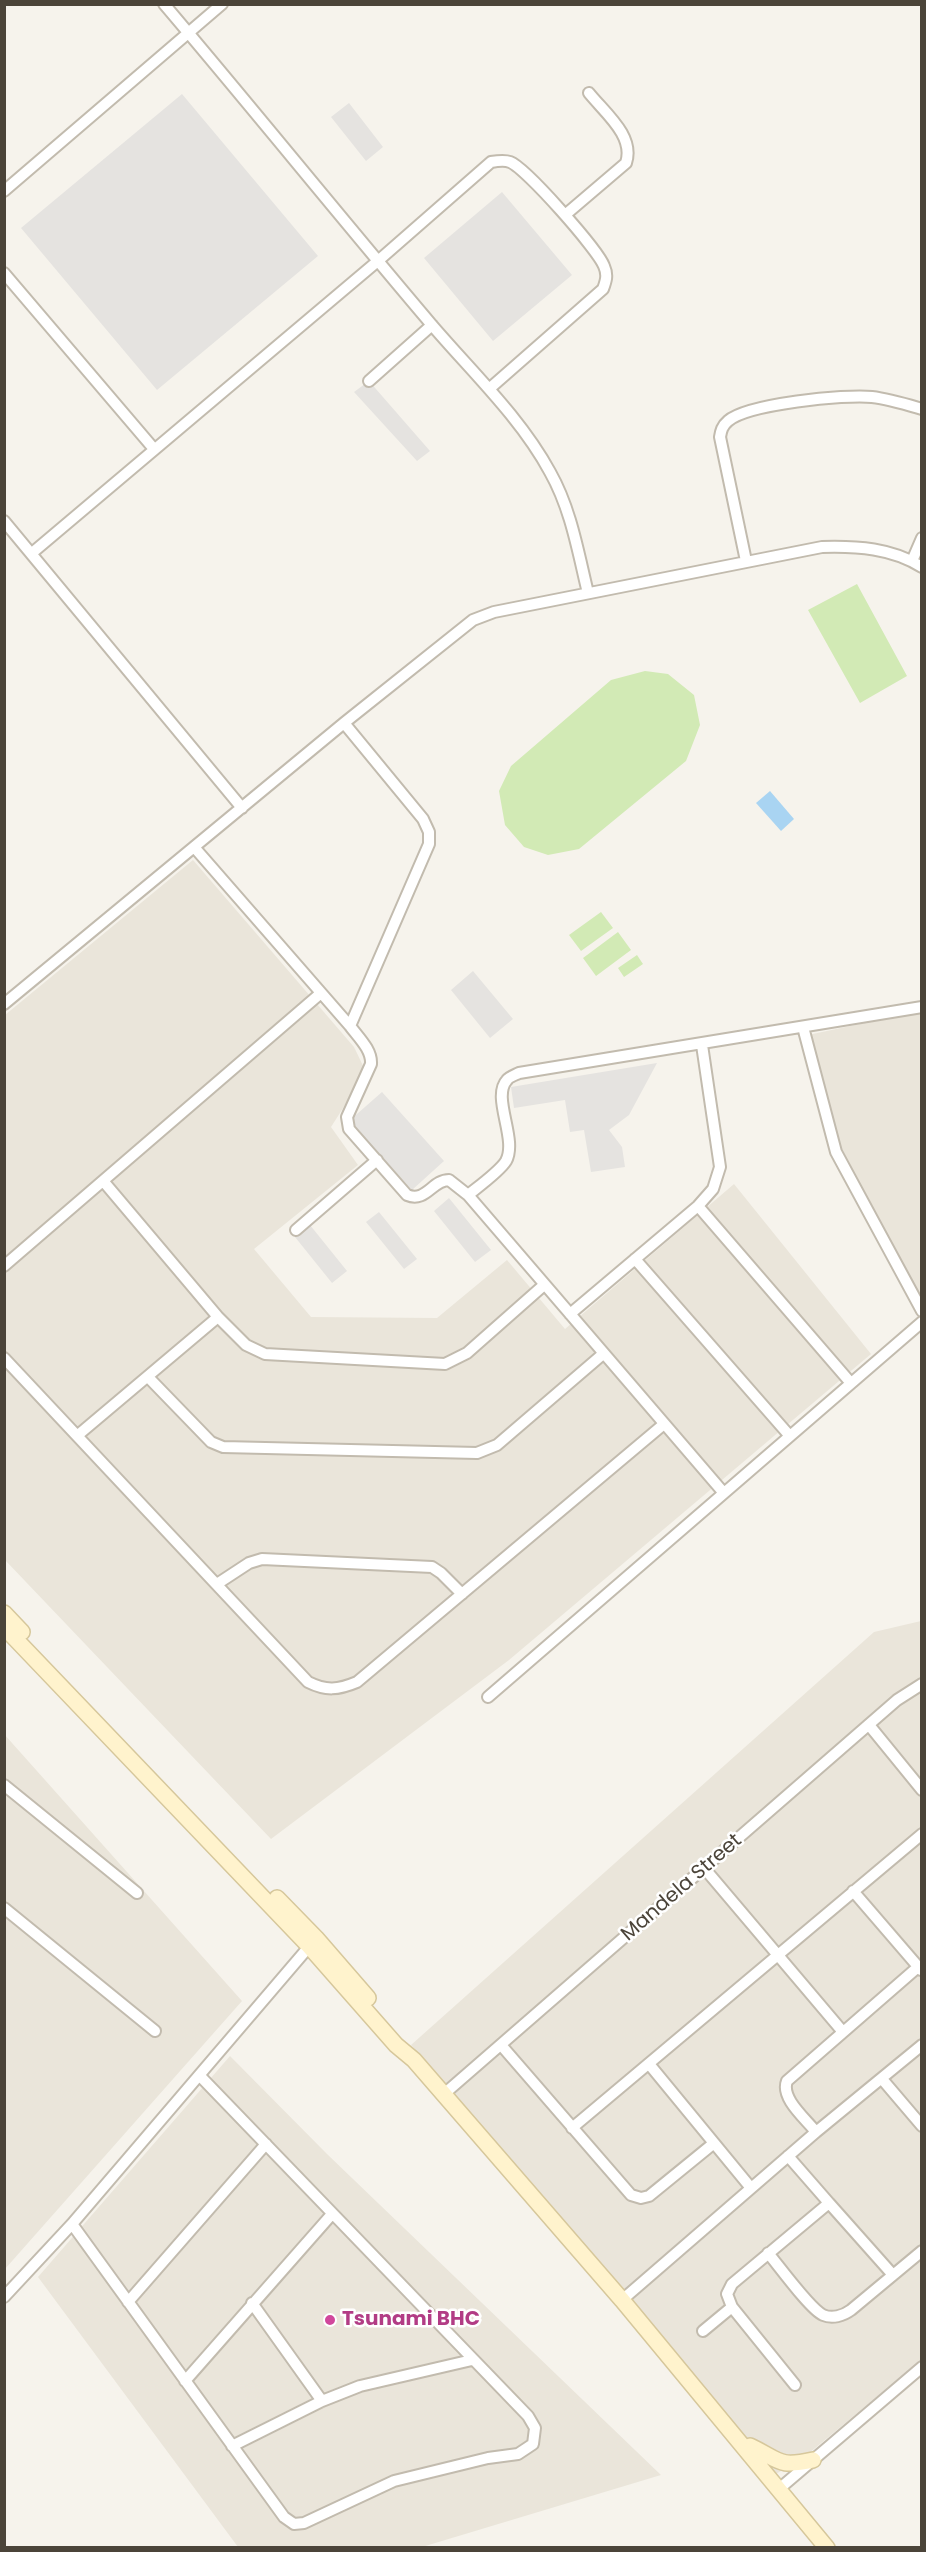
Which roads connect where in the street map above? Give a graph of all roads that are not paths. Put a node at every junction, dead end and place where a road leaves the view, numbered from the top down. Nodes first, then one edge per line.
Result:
1 (164, 4) edge
2 (222, 4) edge
3 (188, 33) junction
4 (589, 93) dead end
5 (4, 191) edge
6 (564, 215) junction
7 (379, 260) junction
8 (4, 273) edge
9 (432, 325) junction
10 (369, 381) dead end
11 (489, 389) junction
12 (921, 409) edge
13 (154, 449) junction
14 (4, 521) edge
15 (921, 538) edge
16 (32, 553) junction
17 (746, 561) junction
18 (917, 564) edge
19 (588, 593) junction
20 (344, 723) junction
21 (242, 808) junction
22 (194, 847) junction
23 (321, 993) junction
24 (4, 1004) edge
25 (921, 1007) edge
26 (350, 1026) junction
27 (803, 1027) junction
28 (702, 1045) junction
29 (376, 1160) junction
30 (104, 1182) junction
31 (468, 1195) junction
32 (698, 1206) junction
33 (296, 1230) dead end
34 (635, 1259) junction
35 (4, 1266) edge
36 (544, 1285) junction
37 (921, 1311) edge
38 (570, 1314) junction
39 (218, 1317) junction
40 (921, 1322) edge
41 (603, 1353) junction
42 (4, 1358) edge
43 (148, 1377) junction
44 (850, 1382) junction
45 (664, 1424) junction
46 (78, 1435) junction
47 (789, 1435) junction
48 (723, 1492) junction
49 (216, 1584) junction
50 (462, 1594) junction
51 (4, 1612) edge
52 (4, 1627) edge
53 (921, 1684) edge
54 (488, 1697) dead end
55 (870, 1725) junction
56 (4, 1785) edge
57 (921, 1790) edge
58 (921, 1834) edge
59 (705, 1869) junction
60 (853, 1891) junction
61 (137, 1893) dead end
62 (4, 1908) edge
63 (313, 1942) junction
64 (776, 1955) junction
65 (920, 1968) edge
66 (155, 2031) dead end
67 (843, 2032) junction
68 (501, 2045) junction
69 (921, 2045) edge
70 (650, 2064) junction
71 (200, 2076) junction
72 (882, 2079) junction
73 (444, 2094) junction
74 (920, 2121) edge
75 (572, 2128) junction
76 (816, 2132) junction
77 (714, 2143) junction
78 (266, 2145) junction
79 (788, 2156) junction
80 (751, 2188) junction
81 (830, 2203) junction
82 (332, 2214) junction
83 (72, 2224) junction
84 (921, 2251) edge
85 (768, 2253) junction
86 (893, 2275) junction
87 (4, 2297) edge
88 (622, 2300) junction
89 (128, 2301) junction
90 (252, 2304) junction
91 (732, 2307) junction
92 (703, 2331) dead end
93 (472, 2360) junction
94 (921, 2367) edge
95 (185, 2381) junction
96 (795, 2385) dead end
97 (322, 2401) junction
98 (742, 2442) junction
99 (232, 2446) junction
100 (813, 2460) junction
101 (779, 2489) junction
102 (827, 2547) edge

1 - 3 street
2 - 3 street
3 - 5 street
3 - 7 street
4 - 6 street
6 - 7 street
6 - 11 street
7 - 9 street
7 - 13 street
8 - 13 street
9 - 10 street
9 - 11 street
11 - 19 street
12 - 17 street
13 - 16 street
14 - 16 street
15 - 18 street
16 - 21 street
17 - 18 street
17 - 19 street
19 - 20 street
20 - 21 street
20 - 26 street
21 - 22 street
22 - 23 street
22 - 24 street
23 - 26 street
23 - 30 street
25 - 27 street
26 - 29 street
27 - 28 street
27 - 37 street
28 - 31 street
28 - 32 street
29 - 31 street
29 - 33 street
30 - 35 street
30 - 39 street
31 - 36 street
32 - 34 street
32 - 44 street
34 - 38 street
34 - 47 street
36 - 38 street
36 - 39 street
38 - 41 street
39 - 43 street
40 - 44 street
41 - 43 street
41 - 45 street
42 - 46 street
43 - 46 street
44 - 47 street
45 - 48 street
45 - 50 street
46 - 49 street
47 - 48 street
48 - 54 street
49 - 50 street
49 - 50 street
51 - 63 main road
52 - 63 main road
53 - 55 street, Mandela Street
55 - 57 street
55 - 59 street, Mandela Street
56 - 61 street
58 - 60 street
59 - 64 street
59 - 68 street, Mandela Street
60 - 64 street
60 - 65 street
62 - 66 street
63 - 71 street
63 - 73 main road
64 - 67 street
64 - 70 street
65 - 67 street
67 - 76 street
68 - 73 street, Mandela Street
68 - 75 street
69 - 72 street
70 - 75 street
70 - 77 street
71 - 78 street
71 - 83 street
72 - 74 street
72 - 76 street
73 - 88 main road
75 - 77 street
76 - 79 street
77 - 80 street
78 - 82 street
78 - 89 street
79 - 80 street
79 - 81 street
80 - 88 street
81 - 85 street
81 - 86 street
82 - 90 street
82 - 93 street
83 - 87 street
83 - 89 street
84 - 86 street
85 - 86 street
85 - 91 street
88 - 98 main road
89 - 95 street
90 - 95 street
90 - 97 street
91 - 92 street
91 - 96 street
93 - 97 street
93 - 99 street
94 - 100 street
95 - 99 street
97 - 99 street
98 - 100 main road
98 - 101 main road
100 - 101 street
101 - 102 main road

